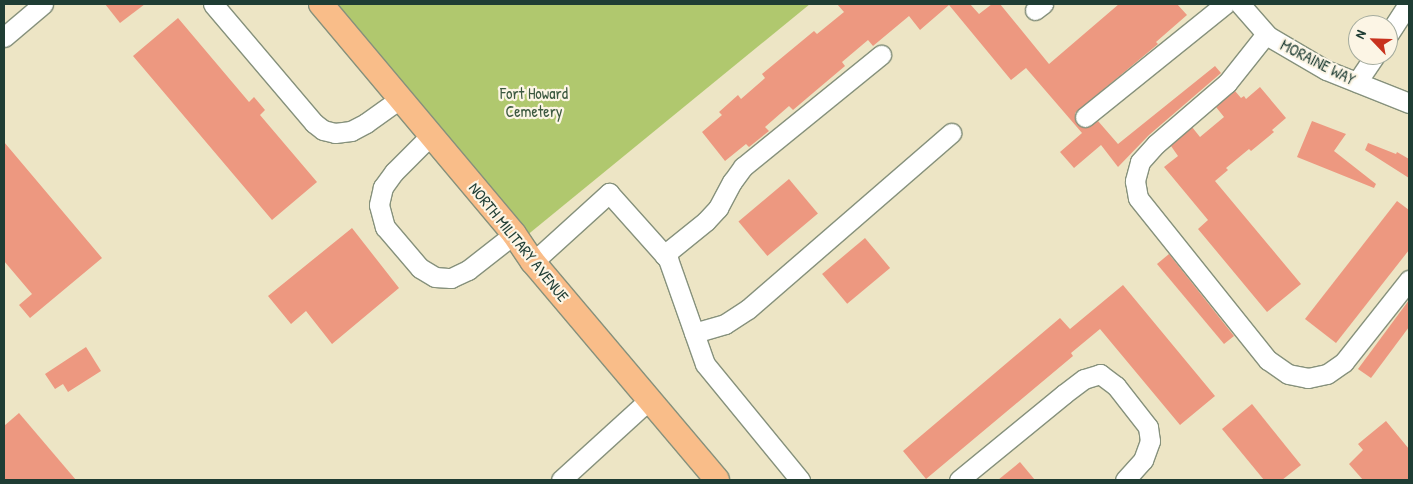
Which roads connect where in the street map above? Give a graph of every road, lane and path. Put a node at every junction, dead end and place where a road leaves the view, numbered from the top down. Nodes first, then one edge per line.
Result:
1 (43, 4) edge
2 (213, 4) edge
3 (321, 4) edge
4 (1225, 4) edge
5 (1240, 4) edge
6 (1408, 4) edge
7 (1398, 20) edge
8 (1266, 34) junction
9 (4, 37) edge
10 (881, 55) dead end
11 (1368, 65) edge
12 (1357, 82) junction
13 (401, 98) junction
14 (1409, 104) edge
15 (1085, 117) dead end
16 (951, 133) dead end
17 (432, 134) junction
18 (514, 234) junction
19 (664, 255) junction
20 (533, 262) junction
21 (1409, 280) edge
22 (694, 333) junction
23 (650, 399) junction
24 (561, 480) edge
25 (717, 480) edge
26 (800, 480) edge
27 (959, 480) edge
28 (1125, 480) edge

1 - 9 street
2 - 13 street
3 - 13 main road, NORTH MILITARY AVENUE
4 - 15 street
5 - 8 street, MORAINE WAY
6 - 7 street
8 - 12 street, MORAINE WAY
8 - 21 street
10 - 19 street
11 - 12 street
12 - 14 street, MORAINE WAY
13 - 17 main road, NORTH MILITARY AVENUE
16 - 22 street
17 - 18 main road, NORTH MILITARY AVENUE
17 - 18 street
18 - 20 main road, NORTH MILITARY AVENUE
19 - 20 street
19 - 22 street
20 - 23 main road, NORTH MILITARY AVENUE
22 - 26 street
23 - 24 street
23 - 25 main road, NORTH MILITARY AVENUE
27 - 28 street

